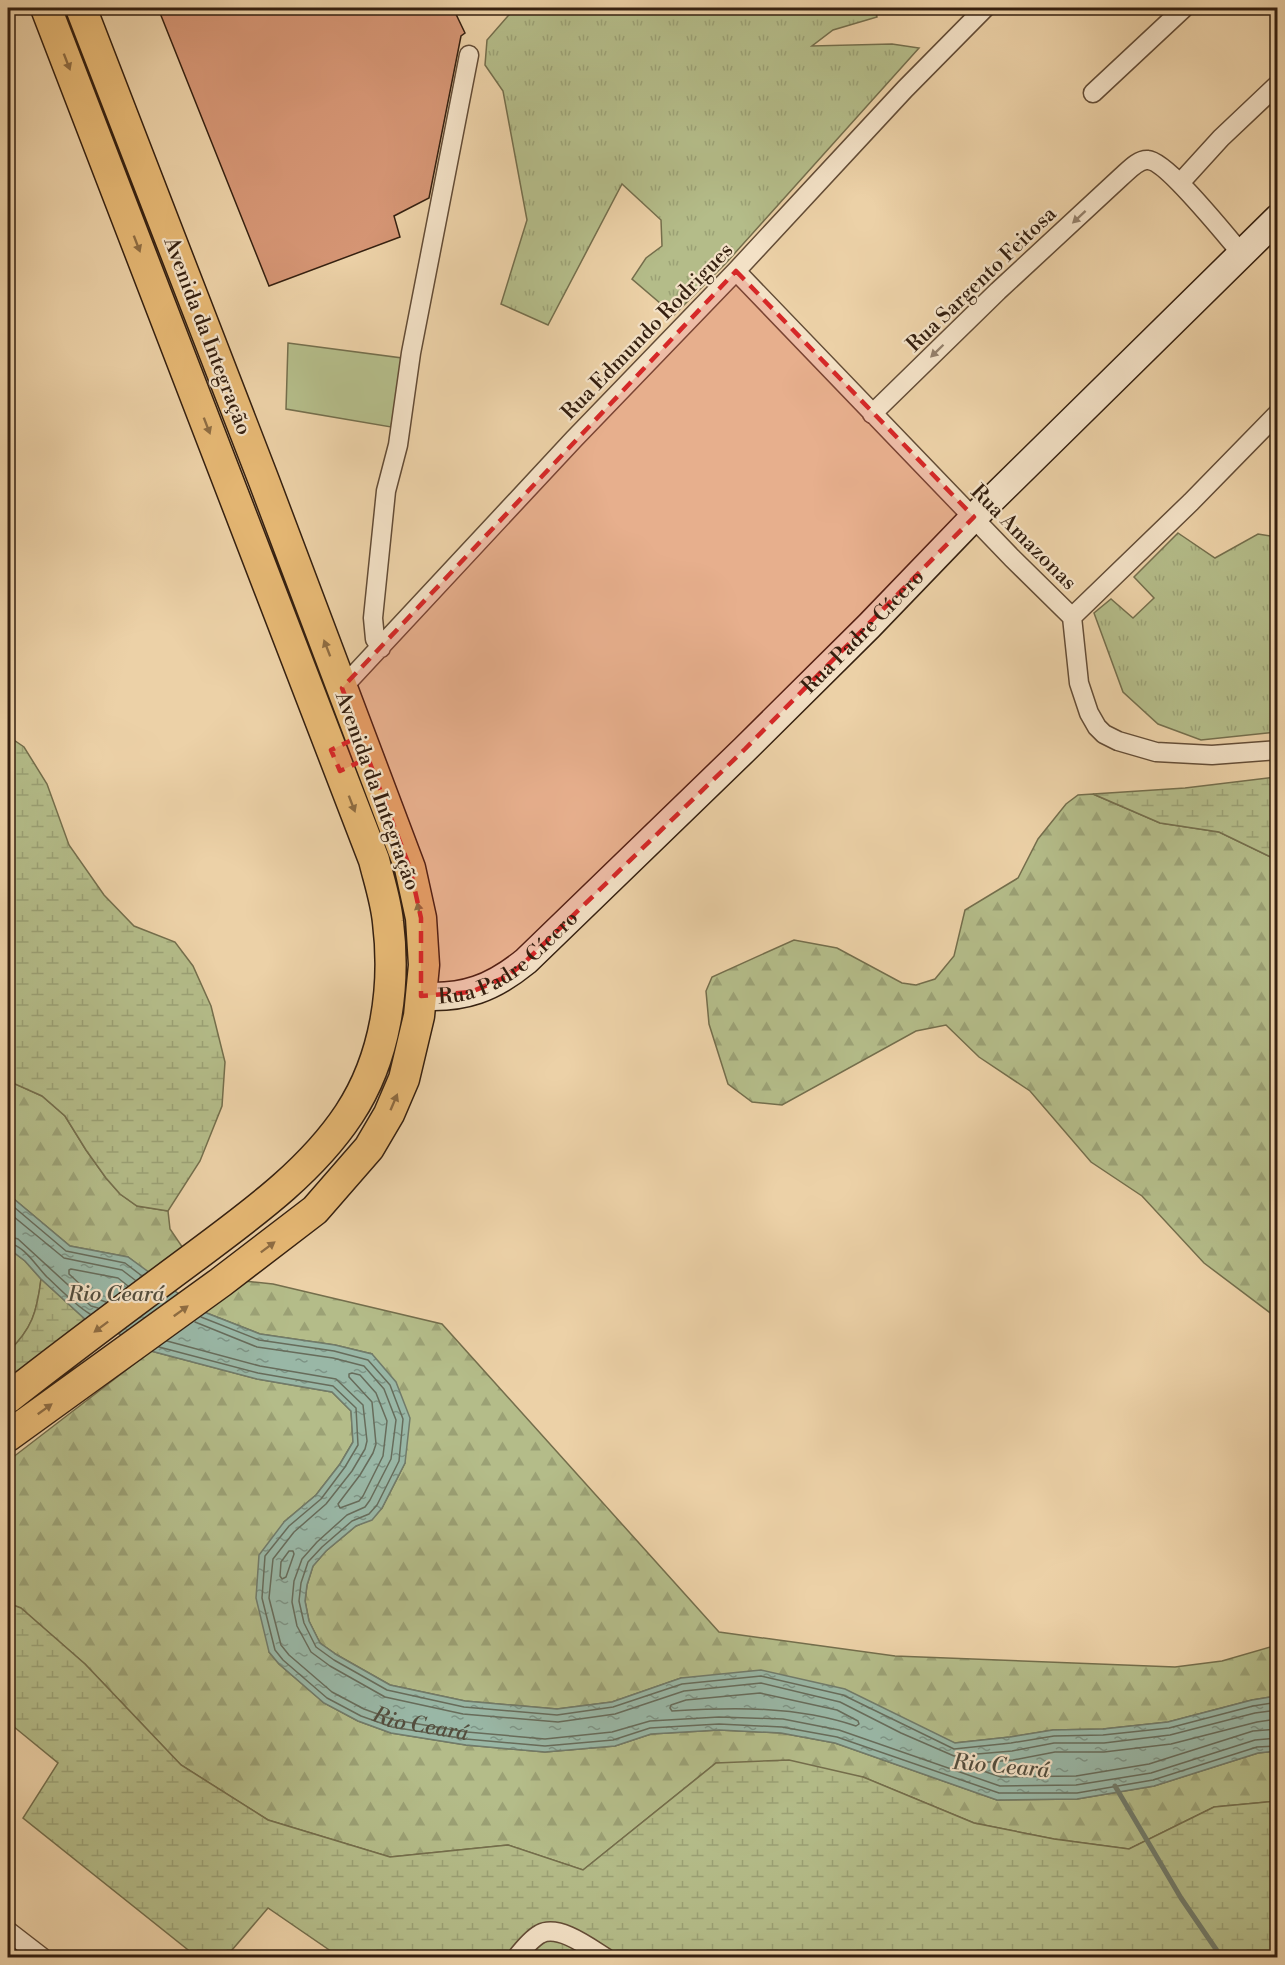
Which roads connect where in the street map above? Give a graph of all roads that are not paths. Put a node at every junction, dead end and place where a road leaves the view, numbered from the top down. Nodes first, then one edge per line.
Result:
1 (46, 8) edge
2 (81, 8) edge
3 (985, 8) edge
4 (1184, 8) edge
5 (469, 55) dead end
6 (1278, 84) edge
7 (1093, 93) dead end
8 (1180, 183) junction
9 (1278, 218) edge
10 (1242, 254) junction
11 (736, 271) junction
12 (1278, 413) edge
13 (872, 414) junction
14 (974, 517) junction
15 (1072, 617) junction
16 (381, 648) junction
17 (342, 688) junction
18 (364, 747) junction
19 (1278, 750) edge
20 (336, 760) junction
21 (421, 996) junction
22 (8, 1398) edge
23 (8, 1436) edge
24 (8, 1931) edge
25 (43, 1958) edge
26 (516, 1958) edge
27 (606, 1958) edge

1 -> 20 main road, Avenida da Integração
17 -> 2 main road, Avenida da Integração
3 - 11 street, Rua Edmundo Rodrigues
4 - 7 street
5 - 16 street
6 - 8 street
8 - 10 street
8 -> 13 street, Rua Sargento Feitosa
9 - 10 street, Rua Padre Cícero
10 - 14 street, Rua Padre Cícero
11 - 13 street, Rua Amazonas
11 - 16 street, Rua Edmundo Rodrigues
12 - 15 street
13 - 14 street, Rua Amazonas
14 - 15 street, Rua Amazonas
14 - 21 street, Rua Padre Cícero
15 - 19 street, Rua Amazonas
16 - 17 street, Rua Edmundo Rodrigues
17 - 18 main road, Avenida da Integração
18 - 20 main road
21 -> 18 main road, Avenida da Integração
20 -> 22 main road, Avenida da Integração
23 -> 21 main road, Avenida da Integração
24 - 25 street
26 - 27 street

